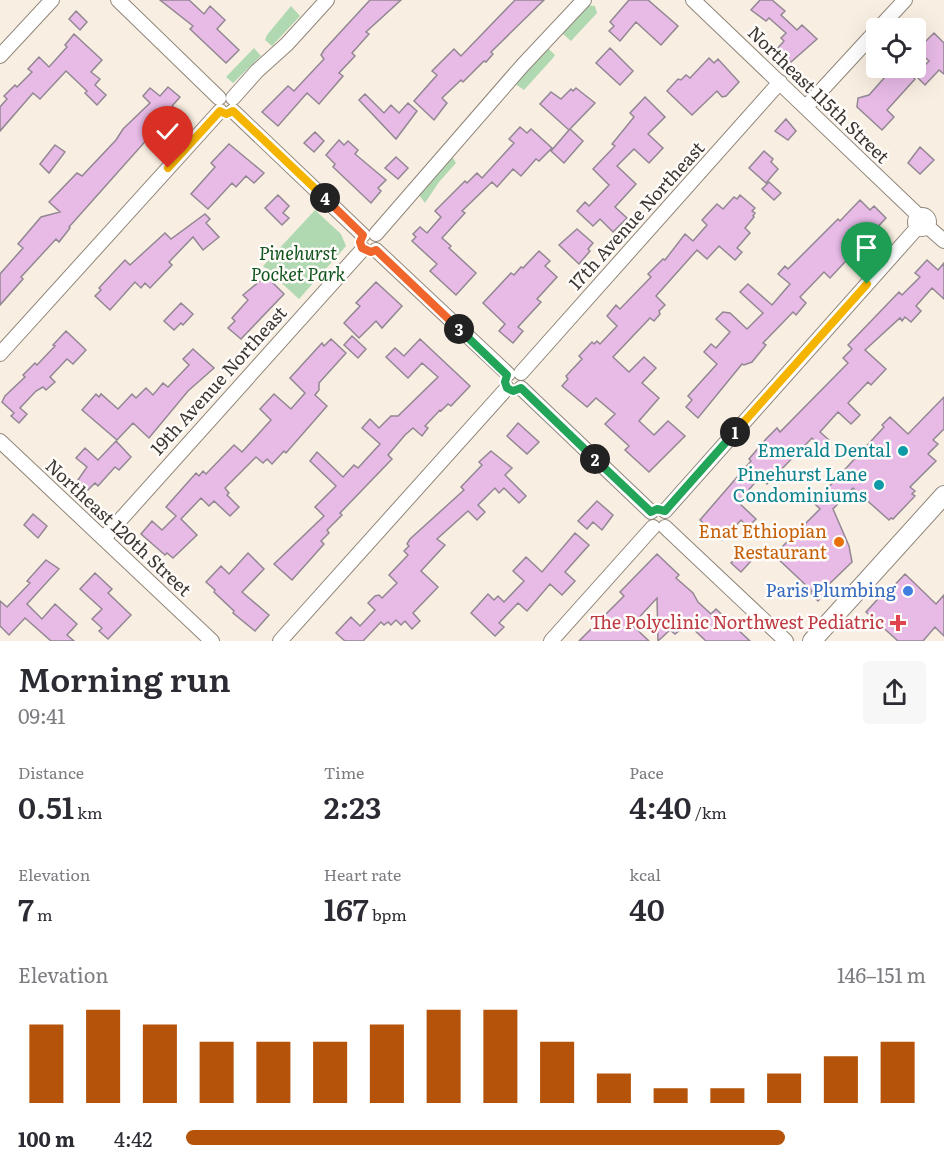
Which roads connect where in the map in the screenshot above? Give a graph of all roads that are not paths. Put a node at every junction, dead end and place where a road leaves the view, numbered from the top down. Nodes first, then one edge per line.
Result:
1 (52, 0) edge
2 (118, 0) edge
3 (327, 0) edge
4 (584, 0) edge
5 (693, 0) edge
6 (905, 0) edge
7 (888, 18) edge
8 (866, 42) edge
9 (0, 56) edge
10 (780, 82) junction
11 (226, 104) junction
12 (806, 107) junction
13 (921, 224) junction
14 (370, 235) junction
15 (944, 241) edge
16 (370, 250) junction
17 (0, 354) edge
18 (514, 381) junction
19 (0, 441) edge
20 (944, 495) edge
21 (658, 512) junction
22 (659, 527) junction
23 (104, 538) junction
24 (212, 641) edge
25 (280, 641) edge
26 (551, 641) edge
27 (786, 641) edge
28 (814, 641) edge

1 - 9 street
2 - 11 street
3 - 11 street
4 - 14 street
5 - 10 street, Northeast 115th Street
6 - 7 street
8 - 12 street
10 - 12 street, Northeast 115th Street
10 - 18 street, 17th Avenue Northeast
11 - 14 street
11 - 17 street
12 - 13 street, Northeast 115th Street
13 - 15 street, Northeast 115th Street
13 - 21 street
14 - 16 street
16 - 18 street
16 - 23 street, 19th Avenue Northeast
18 - 21 street
18 - 25 street, 17th Avenue Northeast
19 - 23 street, Northeast 120th Street
20 - 28 street
21 - 22 street
22 - 26 street
22 - 27 street
23 - 24 street, Northeast 120th Street

